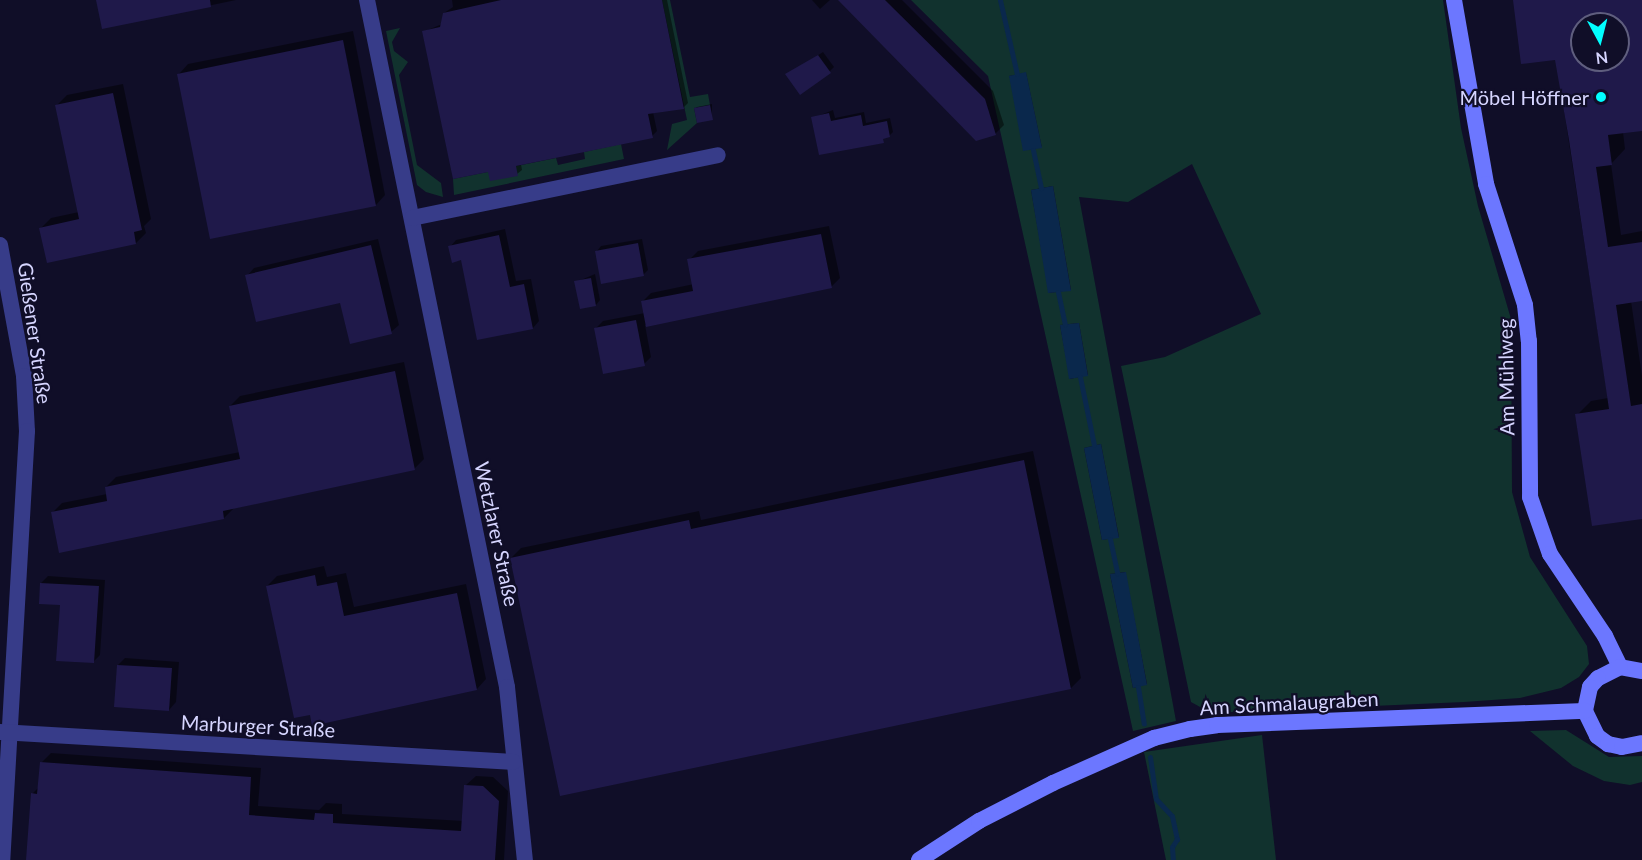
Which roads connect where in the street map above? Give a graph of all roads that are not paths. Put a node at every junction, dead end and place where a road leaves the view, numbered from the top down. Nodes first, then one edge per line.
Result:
1 (367, 0) edge
2 (1454, 0) edge
3 (718, 155) dead end
4 (412, 218) junction
5 (0, 244) edge
6 (1620, 667) junction
7 (1642, 671) edge
8 (1585, 711) junction
9 (5, 732) edge
10 (1642, 743) edge
11 (513, 762) junction
12 (2, 860) edge
13 (525, 860) edge
14 (919, 860) edge

1 - 4 street, Wetzlarer Straße
2 - 6 main road, Am Mühlweg
3 - 4 street
4 - 11 street, Wetzlarer Straße
5 - 9 street, Gießener Straße
6 - 7 main road
6 - 8 main road
8 - 10 main road
8 - 14 main road, Am Schmalaugraben
9 - 11 street, Marburger Straße
9 - 12 street, Gießener Straße
11 - 13 street, Wetzlarer Straße

